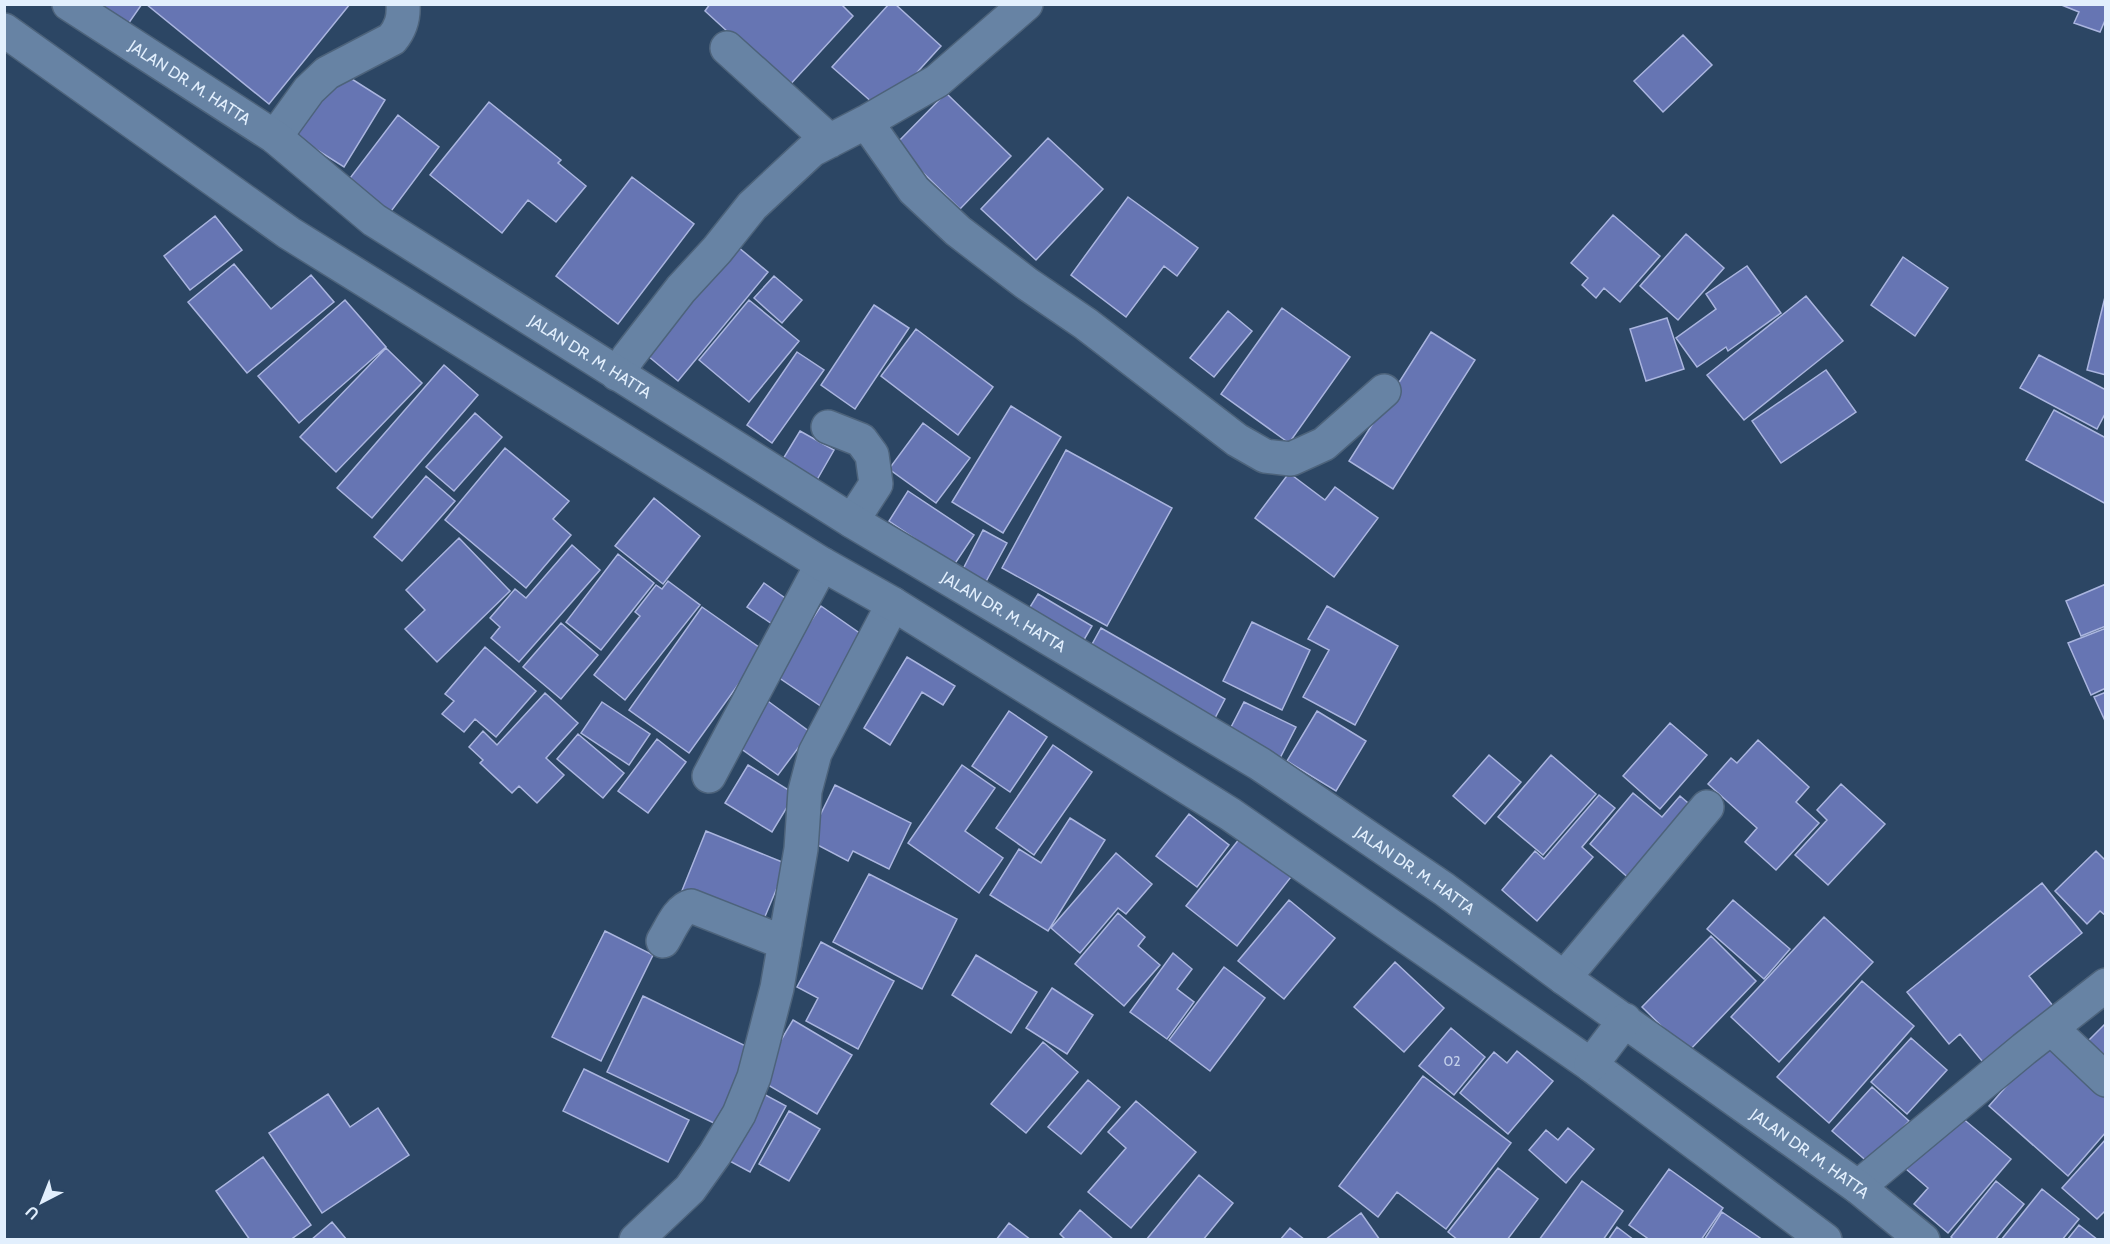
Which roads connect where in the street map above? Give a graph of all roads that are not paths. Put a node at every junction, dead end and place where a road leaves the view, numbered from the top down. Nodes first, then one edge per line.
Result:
1 (69, 4) edge
2 (403, 4) edge
3 (1026, 4) edge
4 (4, 30) edge
5 (727, 48) dead end
6 (866, 122) junction
7 (275, 137) junction
8 (830, 141) junction
9 (617, 374) junction
10 (1384, 391) dead end
11 (828, 427) dead end
12 (852, 521) junction
13 (822, 564) junction
14 (893, 604) junction
15 (709, 776) dead end
16 (1707, 807) dead end
17 (663, 941) dead end
18 (785, 943) junction
19 (1563, 978) junction
20 (2106, 985) edge
21 (1625, 1020) junction
22 (2051, 1028) junction
23 (1591, 1065) junction
24 (2106, 1080) edge
25 (1858, 1187) junction
26 (652, 1233) edge
27 (1821, 1238) edge
28 (1923, 1239) edge

1 - 7 main road, JALAN DR. M. HATTA
2 - 7 main road
3 - 6 main road
4 - 13 main road
5 - 8 main road
6 - 8 main road
6 - 10 main road
7 - 9 main road, JALAN DR. M. HATTA
8 - 9 main road
9 - 12 main road, JALAN DR. M. HATTA
11 - 12 main road
12 - 13 main road
12 - 19 main road, JALAN DR. M. HATTA
13 - 14 main road
13 - 15 main road
14 - 18 main road
14 - 23 main road
16 - 19 main road
17 - 18 main road
18 - 26 main road
19 - 21 main road, JALAN DR. M. HATTA
20 - 22 main road
21 - 23 main road
21 - 25 main road, JALAN DR. M. HATTA
22 - 24 main road
22 - 25 main road
23 - 27 main road
25 - 28 main road, JALAN DR. M. HATTA

